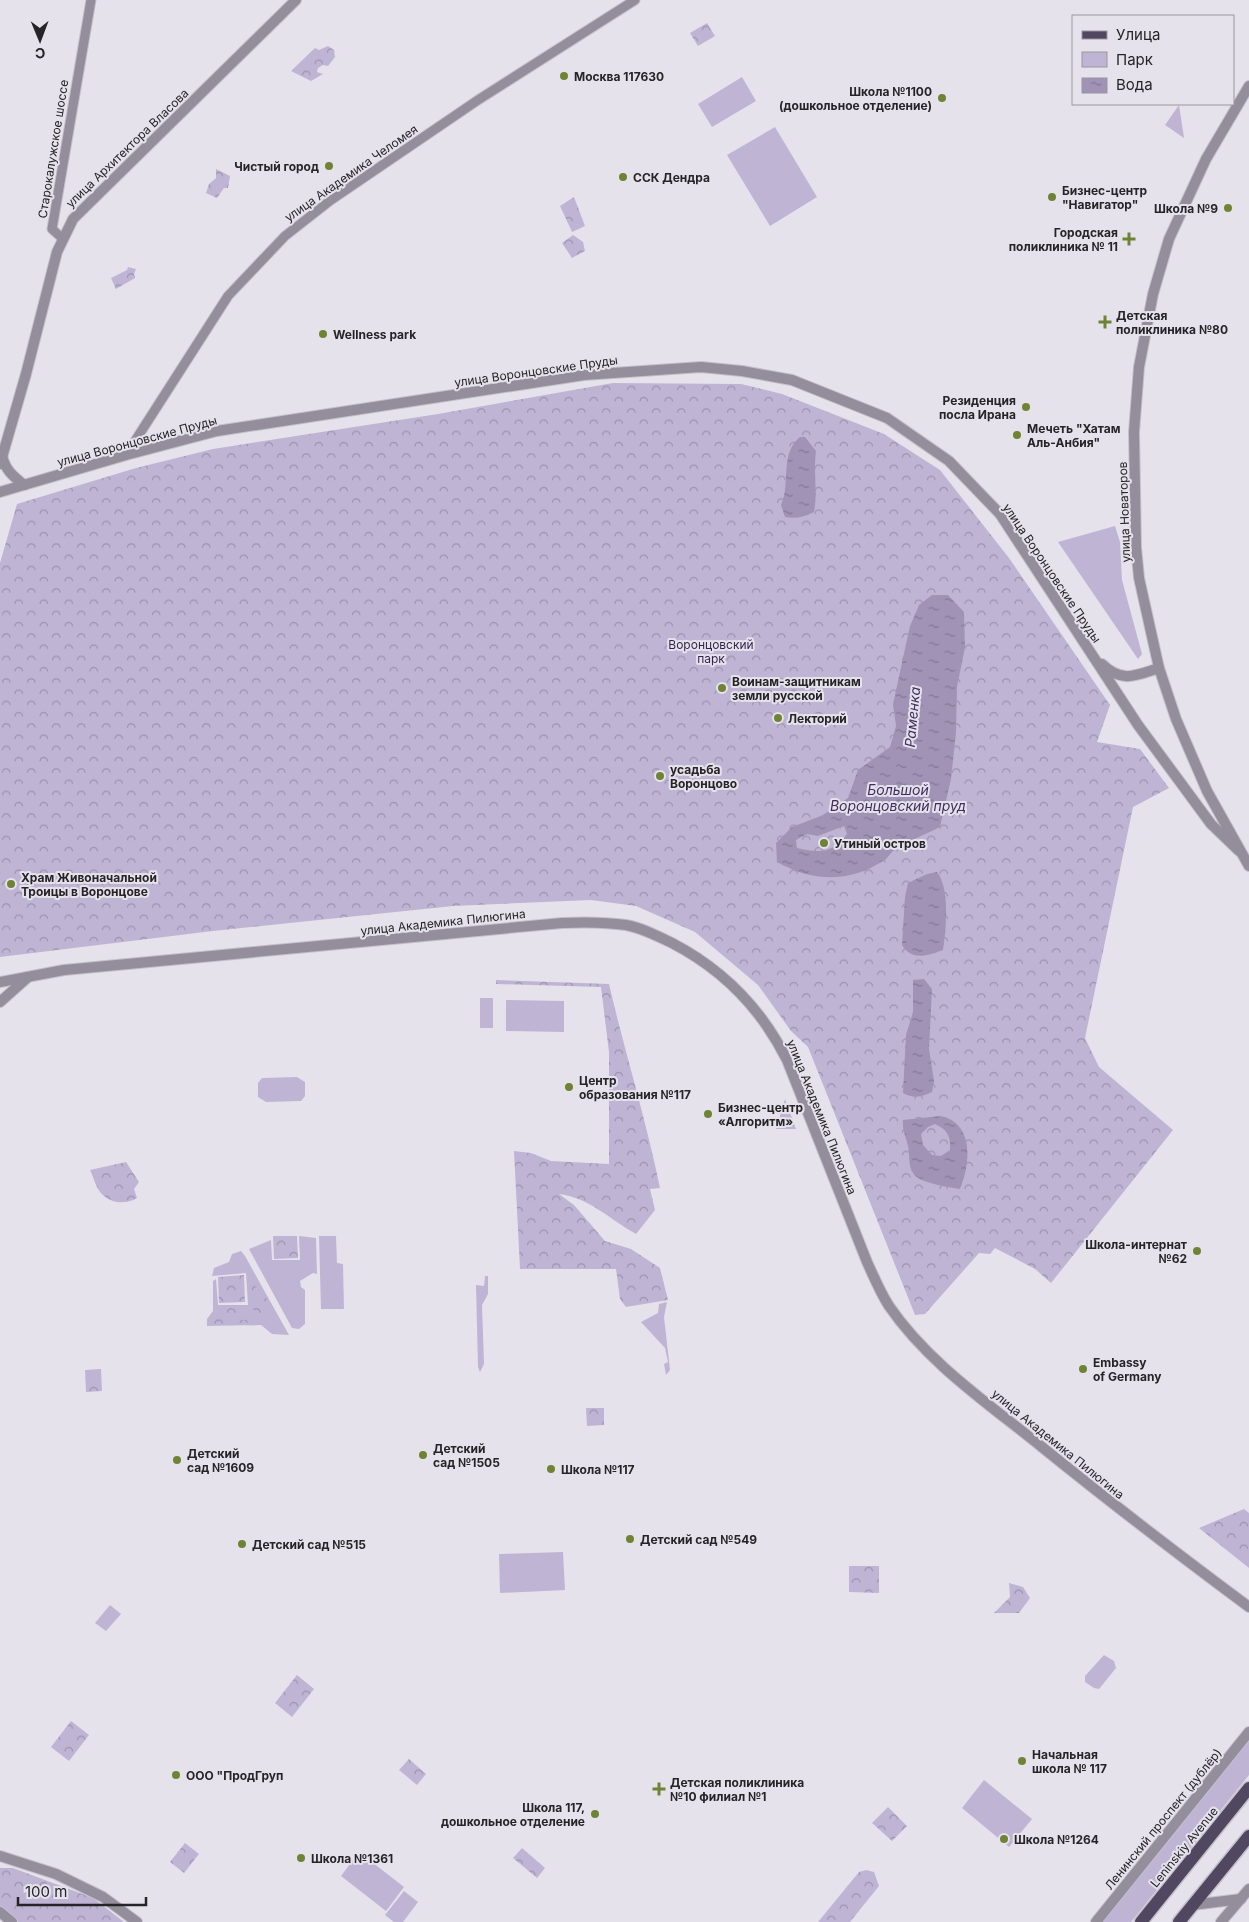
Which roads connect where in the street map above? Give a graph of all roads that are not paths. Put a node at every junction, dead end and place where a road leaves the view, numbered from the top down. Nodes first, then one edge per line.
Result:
1 (91, 0) edge
2 (296, 0) edge
3 (635, 0) edge
4 (1249, 86) edge
5 (62, 238) junction
6 (126, 454) junction
7 (1, 460) edge
8 (24, 485) junction
9 (0, 492) edge
10 (1092, 654) junction
11 (1159, 668) junction
12 (1211, 824) joint
13 (1239, 851) junction
14 (1249, 866) edge
15 (30, 976) junction
16 (0, 982) edge
17 (0, 1002) edge
18 (1249, 1607) edge
19 (1249, 1732) edge
20 (1249, 1788) edge
21 (1249, 1836) edge
22 (0, 1856) edge
23 (0, 1863) edge
24 (19, 1863) junction
25 (1249, 1889) edge
26 (1241, 1899) junction
27 (1192, 1905) junction
28 (0, 1912) edge
29 (12, 1922) edge
30 (137, 1922) edge
31 (1096, 1922) edge
32 (1141, 1922) edge
33 (1179, 1922) edge
34 (1221, 1922) edge

1 - 5 street, Старокалужское шоссе
2 - 5 street, улица Архитектора Власова
3 - 6 street, улица Академика Челомея
4 - 11 street, улица Новаторов
5 - 7 street, улица Архитектора Власова
6 - 8 street, улица Воронцовские Пруды
6 - 10 street, улица Воронцовские Пруды
7 - 8 street
8 - 9 street, улица Воронцовские Пруды
10 - 11 street, улица Воронцовские Пруды
10 - 12 street, улица Воронцовские Пруды
11 - 13 street, улица Новаторов
12 - 13 street, улица Новаторов
13 - 14 street, улица Новаторов
15 - 16 street, улица Академика Пилюгина
15 - 17 street, улица Академика Пилюгина
15 - 18 street, улица Академика Пилюгина
19 - 31 street, Ленинский проспект (дублёр)
20 - 32 main road, Leninskiy Avenue
21 - 27 main road
22 - 24 street
23 - 24 street
24 - 30 street
25 - 26 street
26 - 27 street
26 - 34 street
27 - 33 main road
28 - 29 street

